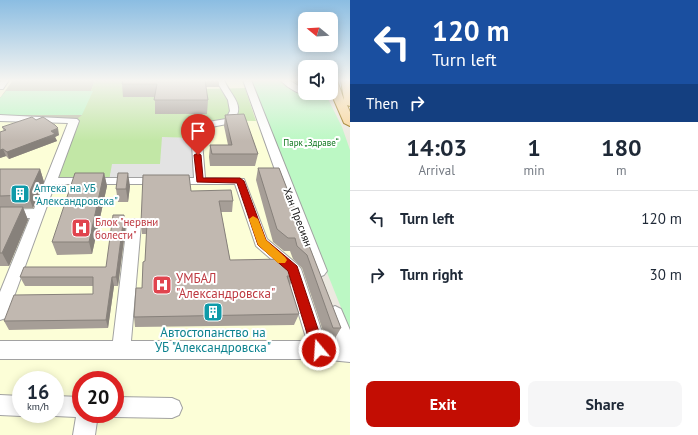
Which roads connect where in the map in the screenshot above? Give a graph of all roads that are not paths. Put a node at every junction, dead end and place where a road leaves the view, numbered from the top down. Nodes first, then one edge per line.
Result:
1 (232, 100) edge
2 (255, 100) edge
3 (339, 100) edge
4 (0, 118) edge
5 (350, 123) edge
6 (38, 177) edge
7 (52, 179) junction
8 (200, 180) junction
9 (39, 213) junction
10 (0, 214) edge
11 (134, 224) dead end
12 (323, 282) edge
13 (332, 304) edge
14 (0, 313) edge
15 (0, 350) edge
16 (121, 350) junction
17 (319, 350) junction
18 (350, 352) edge
19 (0, 405) edge
20 (12, 406) edge
21 (124, 407) edge
22 (172, 408) dead end
23 (86, 423) edge
24 (84, 435) edge

1 - 8 street
2 - 12 street, Хан Пресиян
3 - 5 main road
4 - 7 street
6 - 7 street
7 - 8 street
7 - 9 street
8 - 17 street
9 - 10 street
9 - 14 street
11 - 16 street
13 - 18 street
15 - 16 street
16 - 17 street
17 - 18 street
19 - 20 street
21 - 22 street
23 - 24 street

